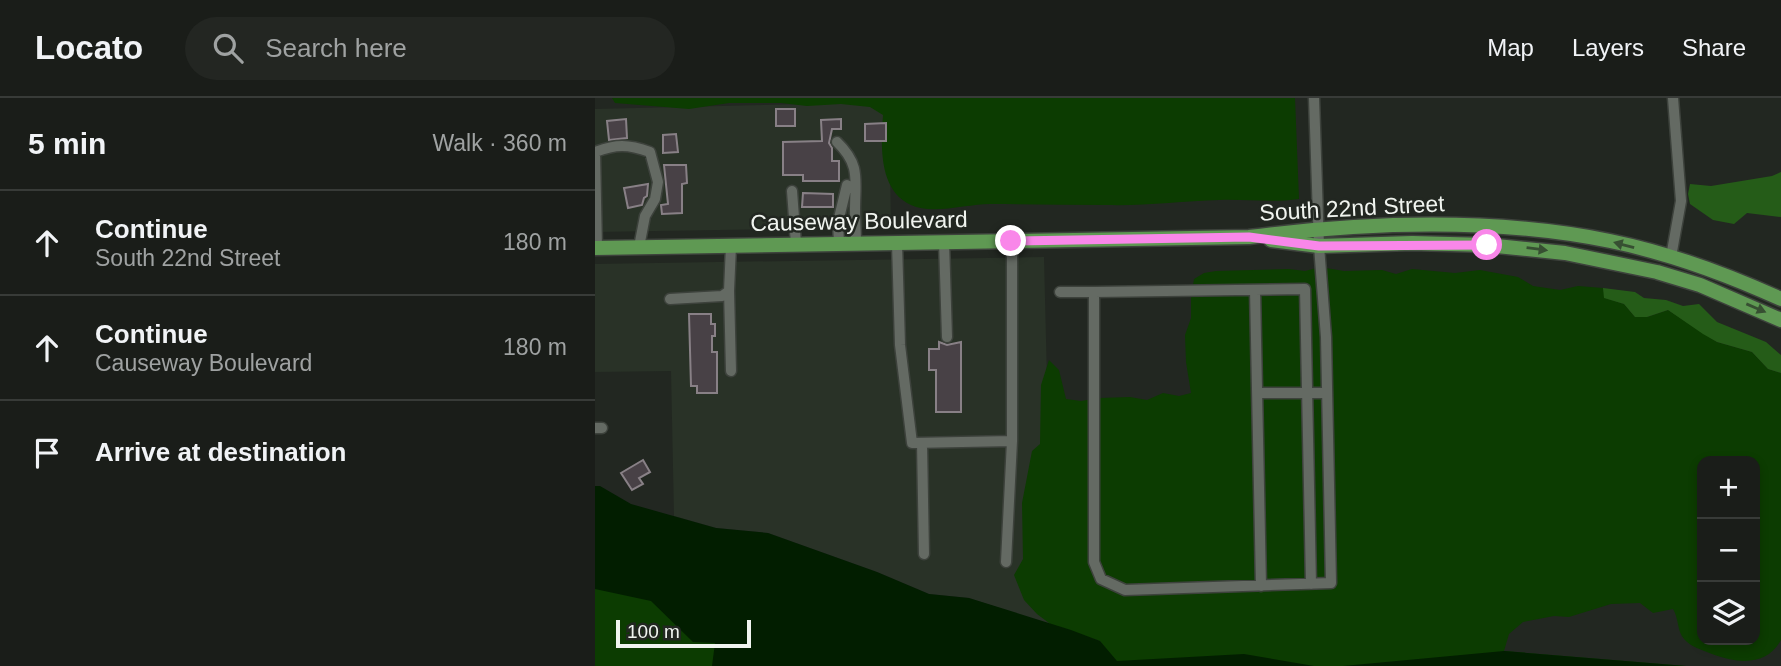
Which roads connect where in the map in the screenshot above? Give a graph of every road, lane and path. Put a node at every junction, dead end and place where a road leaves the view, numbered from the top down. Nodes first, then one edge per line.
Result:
1 (1314, 98) edge
2 (1673, 98) edge
3 (837, 142) dead end
4 (595, 153) edge
5 (847, 185) dead end
6 (792, 191) dead end
7 (1318, 228) junction
8 (1249, 237) junction
9 (1011, 241) junction
10 (944, 242) junction
11 (856, 243) junction
12 (897, 243) junction
13 (796, 244) junction
14 (839, 244) junction
15 (731, 246) junction
16 (1319, 246) junction
17 (639, 247) junction
18 (596, 248) edge
19 (1671, 257) junction
20 (1706, 269) junction
21 (1700, 285) junction
22 (1255, 290) junction
23 (729, 291) junction
24 (1060, 292) dead end
25 (1094, 292) junction
26 (670, 299) dead end
27 (1781, 299) edge
28 (1781, 320) edge
29 (947, 337) dead end
30 (731, 370) dead end
31 (1258, 393) junction
32 (1307, 393) junction
33 (1326, 393) junction
34 (1012, 441) junction
35 (922, 443) junction
36 (924, 554) dead end
37 (1006, 562) dead end
38 (1311, 584) junction
39 (1261, 586) junction

1 - 7 lane
2 - 19 lane
3 - 11 lane
4 - 17 lane
4 - 18 lane
5 - 14 lane
6 - 13 lane
7 - 8 main road, South 22nd Street
7 - 16 lane
19 -> 7 main road, South 22nd Street
8 - 9 main road, Causeway Boulevard
8 - 16 main road, South 22nd Street
9 - 10 main road, Causeway Boulevard
9 - 34 lane
10 - 12 main road, Causeway Boulevard
10 - 29 lane
11 - 12 main road, Causeway Boulevard
11 - 14 main road, Causeway Boulevard
12 - 35 lane
13 - 14 main road, Causeway Boulevard
13 - 15 main road, Causeway Boulevard
15 - 17 main road, Causeway Boulevard
15 - 23 lane
16 -> 21 main road, South 22nd Street
16 - 33 lane
17 - 18 main road, Causeway Boulevard
19 - 20 main road, South 22nd Street
20 - 21 main road
20 - 27 main road, South 22nd Street
21 -> 28 main road, South 22nd Street
22 - 25 lane
22 - 31 lane
22 - 32 lane
23 - 26 lane
23 - 30 lane
24 - 25 lane
25 - 39 lane
31 - 32 lane
31 - 39 lane
32 - 33 lane
32 - 38 lane
33 - 38 lane
34 - 35 lane
34 - 37 lane
35 - 36 lane
38 - 39 lane

